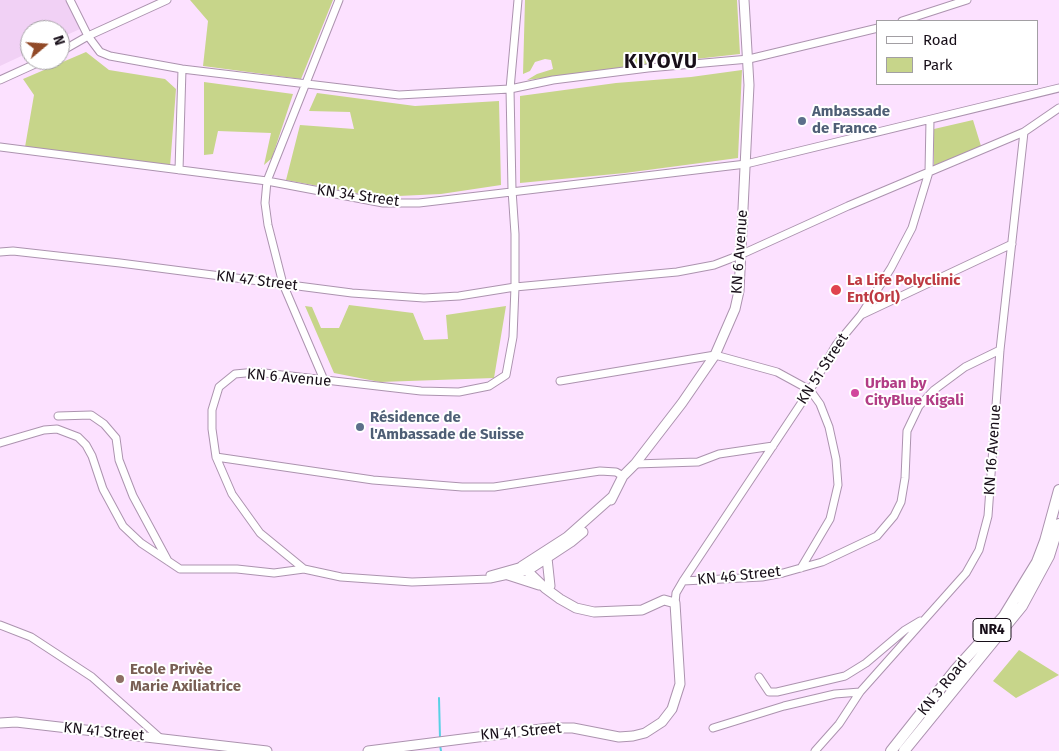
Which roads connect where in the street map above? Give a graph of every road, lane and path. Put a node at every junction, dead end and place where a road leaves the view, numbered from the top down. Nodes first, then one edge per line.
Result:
1 (70, 0) edge
2 (167, 0) edge
3 (339, 0) edge
4 (518, 0) edge
5 (744, 0) edge
6 (967, 0) edge
7 (905, 20) edge
8 (876, 28) edge
9 (88, 36) junction
10 (70, 46) edge
11 (749, 59) junction
12 (182, 69) junction
13 (22, 70) edge
14 (0, 80) edge
15 (304, 85) junction
16 (510, 88) junction
17 (1059, 88) edge
18 (1059, 108) edge
19 (930, 120) junction
20 (1024, 132) junction
21 (0, 147) edge
22 (746, 164) junction
23 (179, 170) junction
24 (929, 172) junction
25 (267, 181) junction
26 (512, 190) junction
27 (1012, 244) junction
28 (0, 252) edge
29 (740, 255) junction
30 (283, 284) junction
31 (515, 287) junction
32 (861, 315) junction
33 (1000, 350) junction
34 (715, 355) junction
35 (324, 380) junction
36 (560, 381) dead end
37 (810, 390) junction
38 (58, 416) dead end
39 (0, 443) edge
40 (773, 446) junction
41 (216, 457) junction
42 (635, 464) junction
43 (623, 476) junction
44 (1059, 490) edge
45 (612, 497) junction
46 (1059, 524) edge
47 (547, 558) junction
48 (171, 566) junction
49 (527, 566) junction
50 (801, 568) junction
51 (304, 569) junction
52 (508, 575) junction
53 (478, 580) junction
54 (683, 581) junction
55 (547, 587) junction
56 (675, 603) junction
57 (924, 618) junction
58 (0, 625) edge
59 (758, 677) dead end
60 (860, 692) junction
61 (0, 723) edge
62 (713, 728) dead end
63 (160, 737) junction
64 (267, 751) edge
65 (368, 751) edge
66 (816, 751) edge
67 (891, 751) edge
68 (904, 751) edge

1 - 9 street
2 - 9 street
3 - 15 street
4 - 16 street, KN 6 Avenue
5 - 11 main road, KN 6 Avenue
6 - 7 street
8 - 11 street
9 - 10 street
9 - 12 street
11 - 16 street
11 - 22 main road, KN 6 Avenue
12 - 15 street
12 - 23 street
13 - 14 street
15 - 16 street
15 - 25 street
16 - 26 street, KN 6 Avenue
17 - 19 street, KN 34 Street
18 - 20 street
19 - 22 street, KN 34 Street
19 - 24 street, KN 51 Street
20 - 24 street, KN 47 Street
20 - 27 street, KN 16 Avenue
21 - 23 street, KN 34 Street
22 - 26 street, KN 34 Street
22 - 29 main road, KN 6 Avenue
23 - 25 street, KN 34 Street
24 - 29 street, KN 47 Street
24 - 32 street, KN 51 Street
25 - 26 street, KN 34 Street
25 - 30 street
26 - 31 street, KN 6 Avenue
27 - 32 street
27 - 33 street, KN 16 Avenue
28 - 30 street, KN 47 Street
29 - 31 street, KN 47 Street
29 - 34 main road, KN 6 Avenue
30 - 31 street, KN 47 Street
30 - 35 street
31 - 35 street, KN 6 Avenue
32 - 37 street, KN 51 Street
33 - 50 street, KN 46 Street
33 - 57 street, KN 16 Avenue
34 - 36 street
34 - 37 street
34 - 42 main road, KN 6 Avenue
35 - 41 street, KN 6 Avenue
37 - 40 street, KN 51 Street
37 - 50 street
38 - 48 street
39 - 48 street
40 - 42 street
40 - 54 street, KN 51 Street
41 - 43 street
41 - 51 street, KN 6 Avenue
42 - 43 main road, KN 6 Avenue
43 - 45 main road, KN 6 Avenue
44 - 67 highway, KN 3 Road / NR4
45 - 47 main road, KN 6 Avenue
45 - 49 main road, KN 6 Avenue
46 - 68 highway, KN 3 Road / NR4
47 - 49 main road, KN 6 Avenue
47 - 55 main road
48 - 51 street
49 - 52 street, KN 6 Avenue
49 - 53 street, KN 6 Avenue
49 - 55 main road
50 - 54 street, KN 46 Street
51 - 53 street, KN 6 Avenue
52 - 53 street, KN 6 Avenue
52 - 55 main road
54 - 56 street, KN 51 Street
55 - 56 main road
56 - 65 main road, KN 41 Street
57 - 59 street
57 - 60 street, KN 16 Avenue
58 - 63 street
60 - 62 street
60 - 66 street, KN 16 Avenue
61 - 63 main road, KN 41 Street
63 - 64 main road, KN 41 Street

